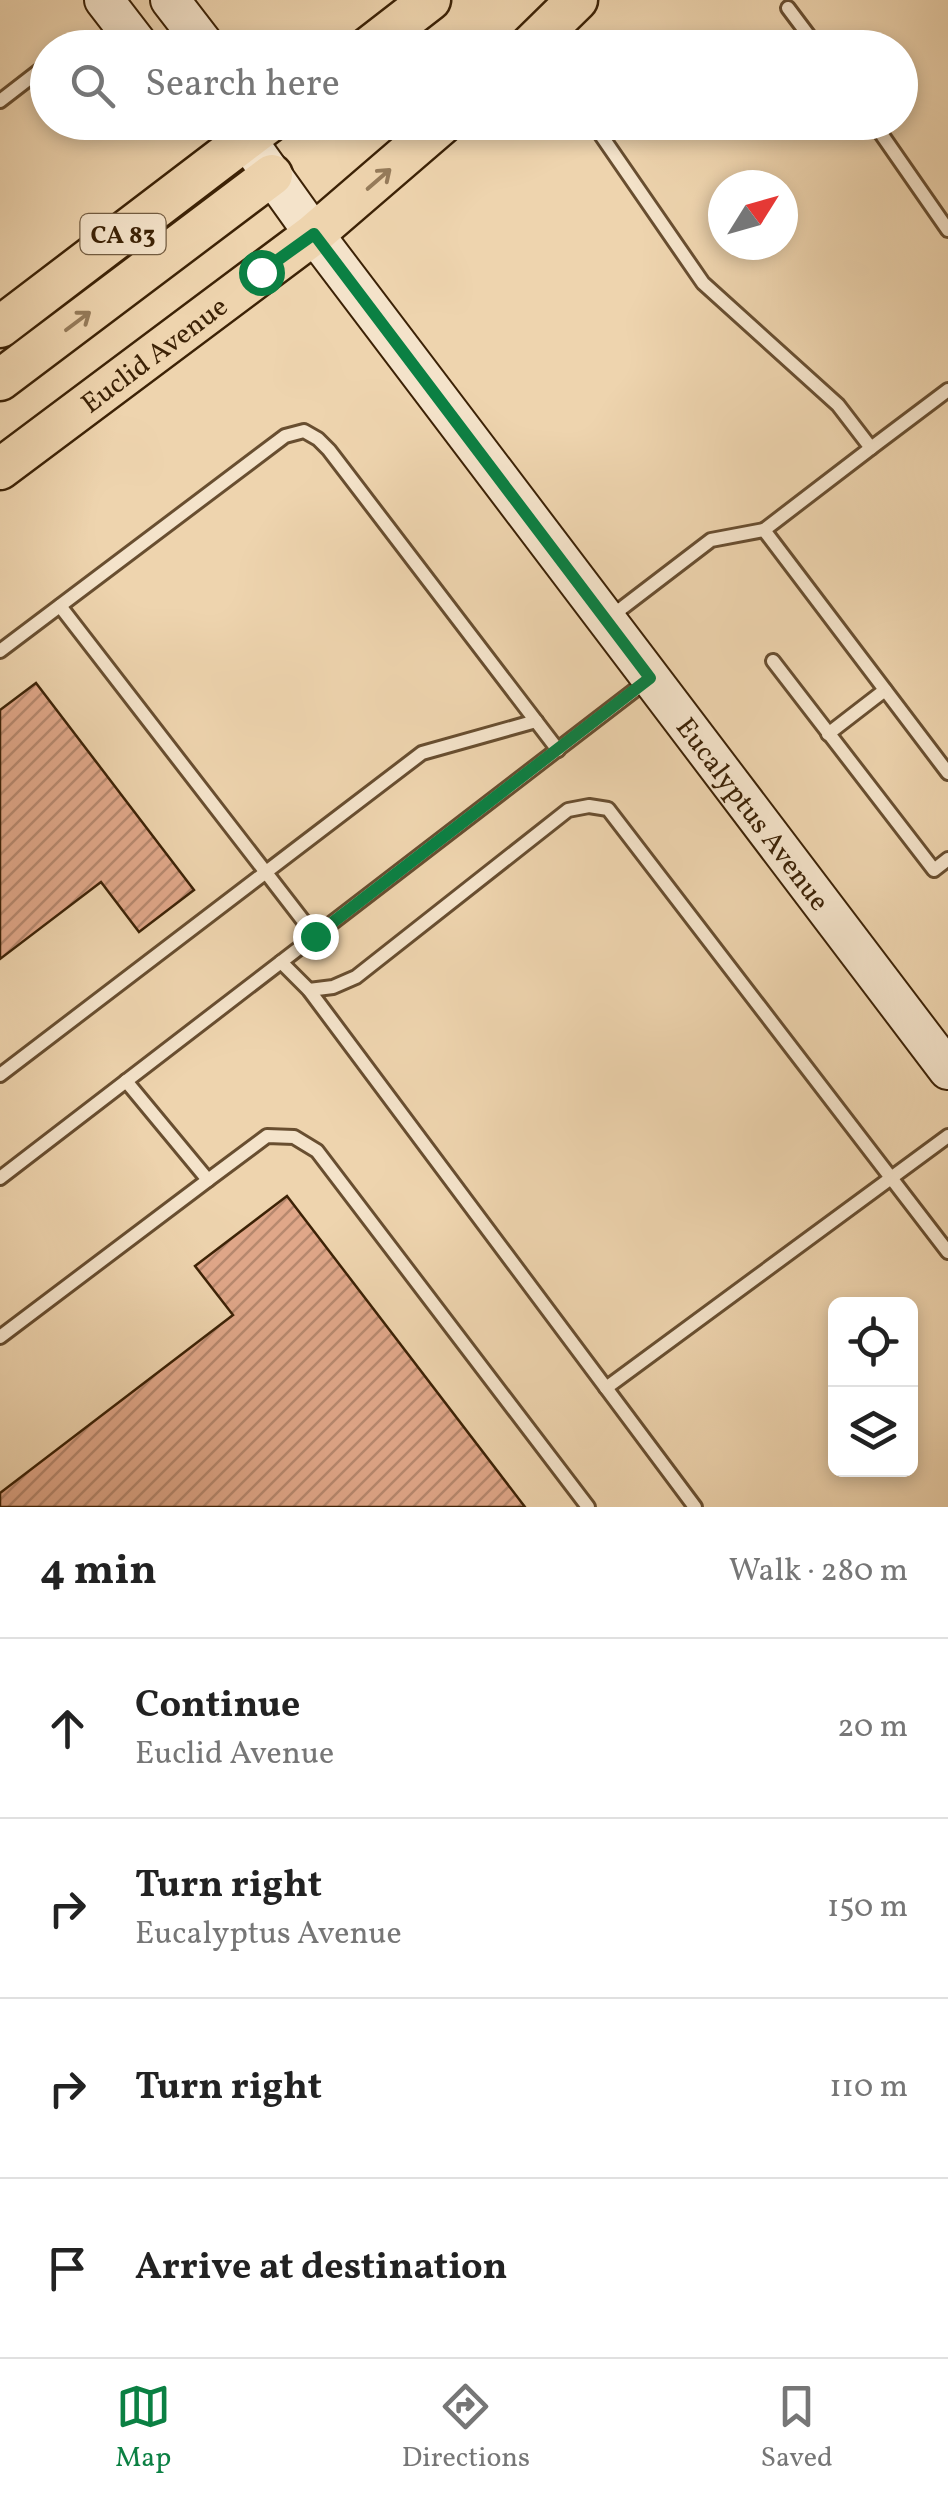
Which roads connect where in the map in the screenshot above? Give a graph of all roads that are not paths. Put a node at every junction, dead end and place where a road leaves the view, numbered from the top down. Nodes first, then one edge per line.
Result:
1 (104, 0) edge
2 (170, 0) edge
3 (430, 0) edge
4 (577, 0) edge
5 (788, 8) dead end
6 (127, 30) edge
7 (193, 30) edge
8 (391, 30) edge
9 (546, 30) edge
10 (804, 30) edge
11 (30, 78) edge
12 (0, 102) edge
13 (235, 140) edge
14 (256, 140) edge
15 (423, 140) edge
16 (604, 140) edge
17 (886, 140) edge
18 (272, 175) junction
19 (948, 230) edge
20 (314, 234) junction
21 (0, 327) edge
22 (0, 380) edge
23 (948, 390) edge
24 (872, 448) junction
25 (0, 469) edge
26 (764, 530) junction
27 (60, 606) junction
28 (606, 620) junction
29 (0, 651) edge
30 (773, 661) dead end
31 (650, 678) junction
32 (885, 690) junction
33 (536, 721) junction
34 (828, 734) junction
35 (558, 750) junction
36 (948, 773) edge
37 (948, 860) edge
38 (264, 874) junction
39 (315, 936) junction
40 (281, 962) junction
41 (309, 990) junction
42 (948, 1070) edge
43 (0, 1075) edge
44 (126, 1080) junction
45 (948, 1136) edge
46 (0, 1178) edge
47 (891, 1178) junction
48 (208, 1180) junction
49 (948, 1252) edge
50 (0, 1337) edge
51 (606, 1388) junction
52 (588, 1507) edge
53 (696, 1507) edge

1 - 6 street
2 - 7 street
3 - 8 main road
4 - 9 main road
5 - 10 lane
11 - 12 lane
13 - 21 main road, CA 83
14 - 18 street, Eucalyptus Avenue
20 -> 15 main road, Euclid Avenue
16 - 24 lane
17 - 19 lane
18 - 20 street, Eucalyptus Avenue
22 -> 18 main road
20 - 25 main road, Euclid Avenue
20 - 28 street, Eucalyptus Avenue
23 - 24 lane
24 - 26 lane
26 - 28 lane
26 - 32 lane
27 - 29 lane
27 - 33 lane
27 - 38 lane
28 - 31 street, Eucalyptus Avenue
30 - 34 lane
31 - 35 lane
31 - 42 street, Eucalyptus Avenue
32 - 34 lane
32 - 36 lane
33 - 35 lane
33 - 38 lane
34 - 37 lane
35 - 39 lane
38 - 39 lane
38 - 43 lane
39 - 40 lane
40 - 41 lane
40 - 44 lane
41 - 47 lane
41 - 51 lane
44 - 46 lane
44 - 48 lane
45 - 47 lane
47 - 49 lane
47 - 51 lane
48 - 50 lane
48 - 52 lane
51 - 53 lane

